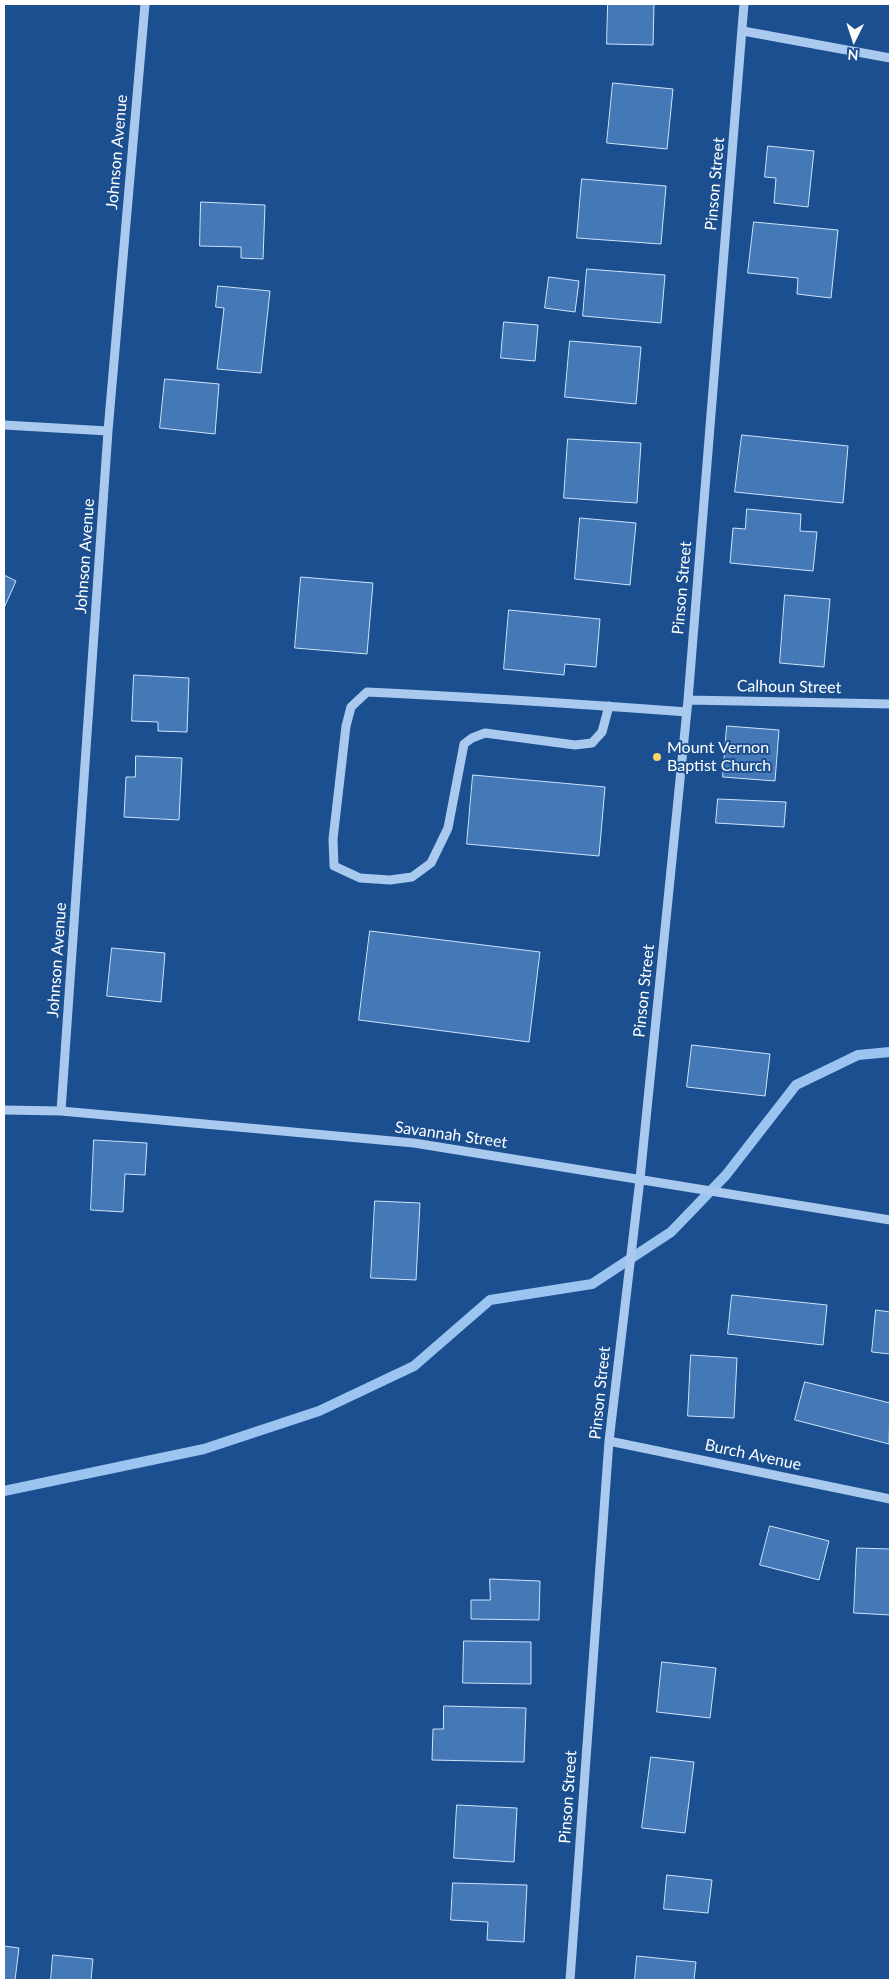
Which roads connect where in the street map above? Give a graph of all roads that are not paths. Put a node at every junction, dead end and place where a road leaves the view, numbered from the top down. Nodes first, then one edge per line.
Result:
1 (145, 4) edge
2 (744, 4) edge
3 (743, 31) junction
4 (890, 58) edge
5 (4, 425) edge
6 (108, 430) junction
7 (688, 700) junction
8 (890, 704) edge
9 (609, 706) junction
10 (687, 712) junction
11 (4, 1110) edge
12 (61, 1111) junction
13 (640, 1179) junction
14 (890, 1220) edge
15 (610, 1441) junction
16 (890, 1499) edge
17 (570, 1980) edge

1 - 6 street, Johnson Avenue
2 - 3 street, Pinson Street
3 - 4 street
3 - 7 street, Pinson Street
5 - 6 street
6 - 12 street, Johnson Avenue
7 - 8 street, Calhoun Street
7 - 10 street, Pinson Street
9 - 9 street
9 - 10 street
10 - 13 street, Pinson Street
11 - 12 street, Savannah Street
12 - 13 street, Savannah Street
13 - 14 street, Savannah Street
13 - 15 street, Pinson Street
15 - 16 street, Burch Avenue
15 - 17 street, Pinson Street

